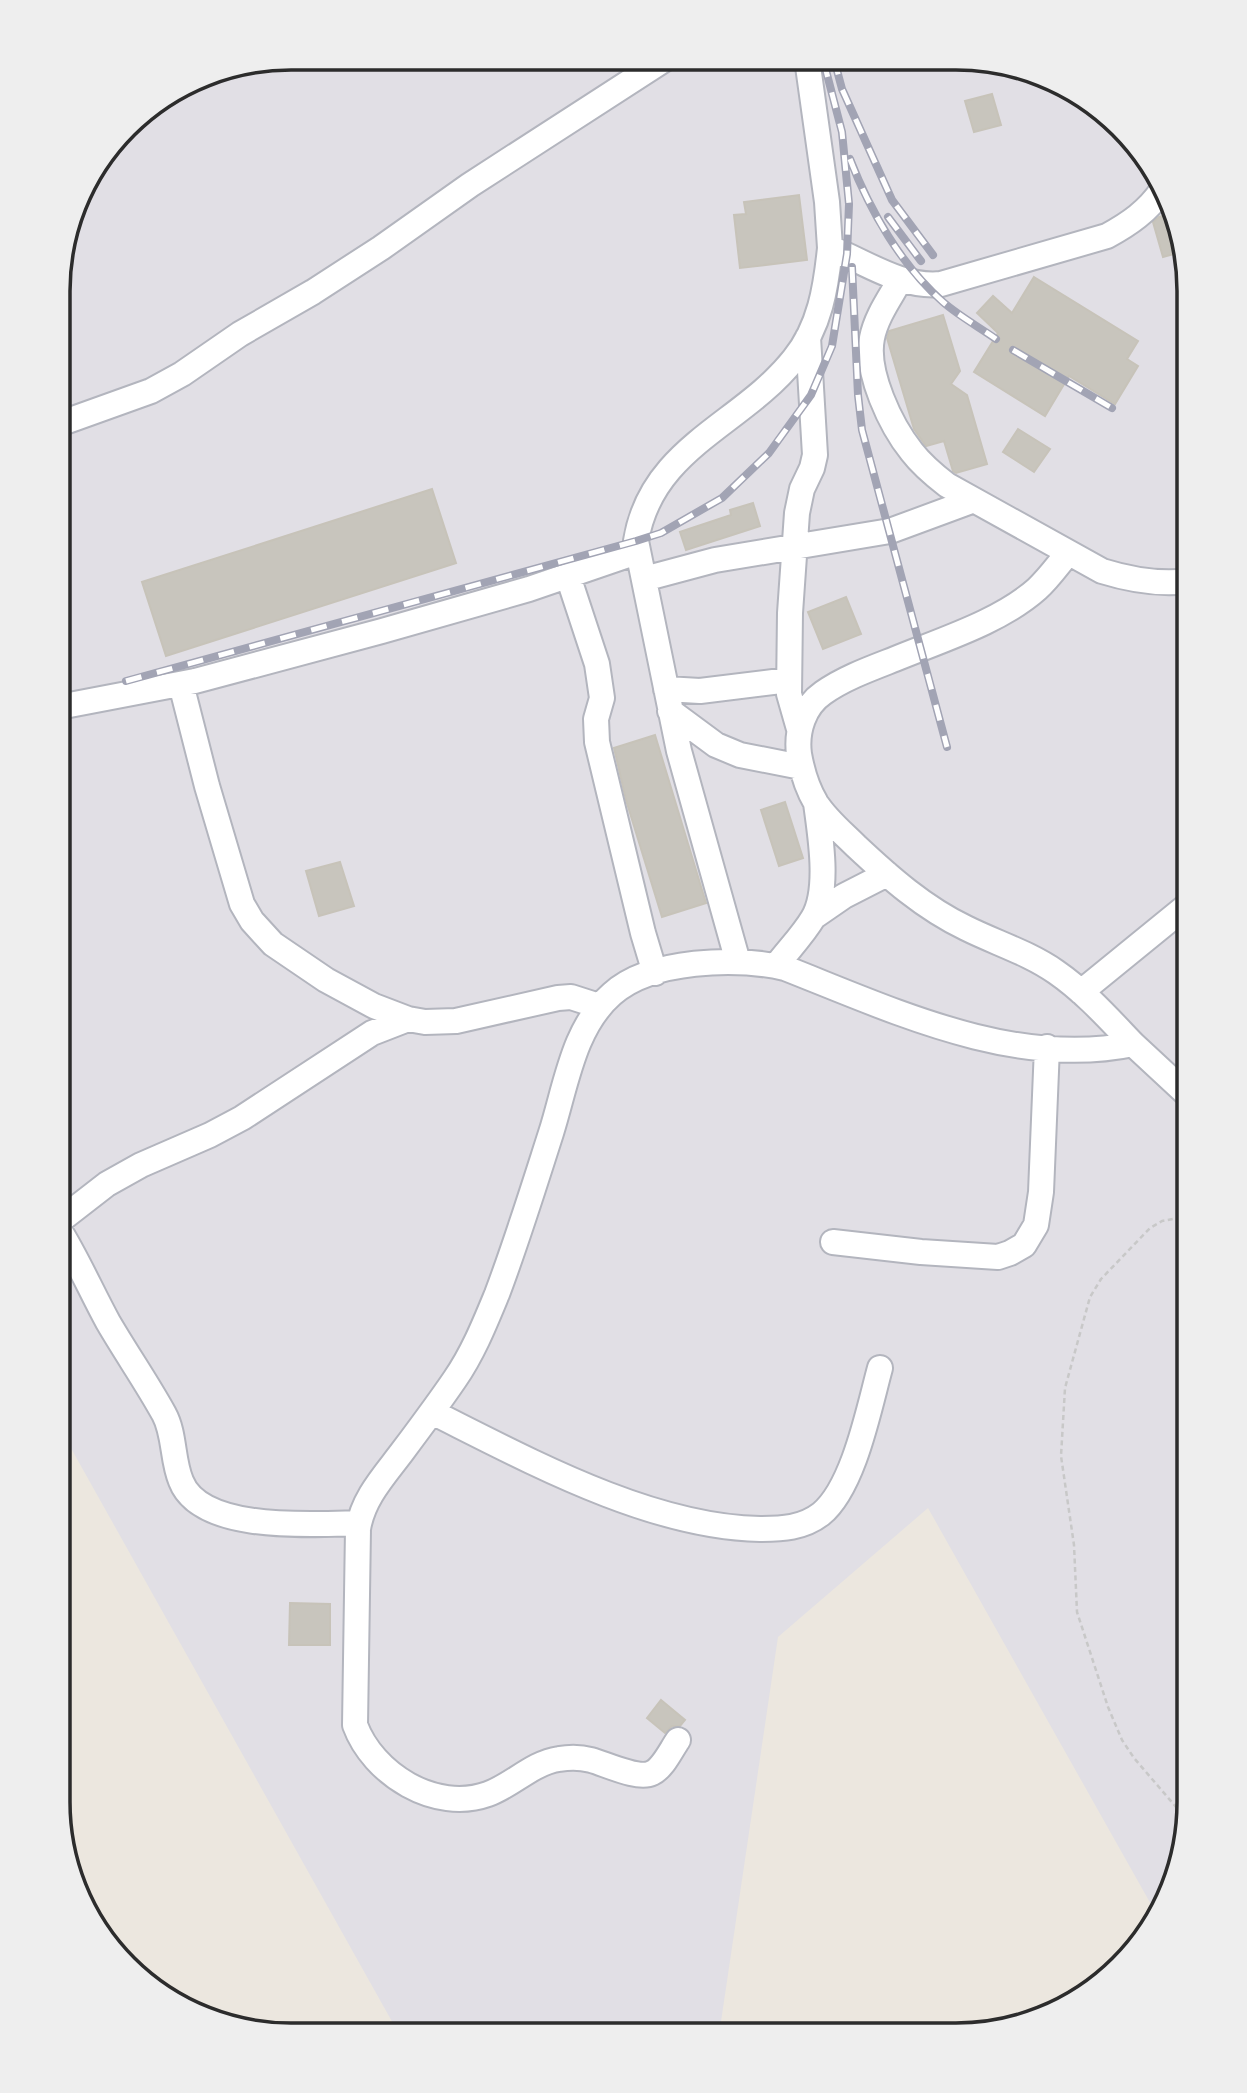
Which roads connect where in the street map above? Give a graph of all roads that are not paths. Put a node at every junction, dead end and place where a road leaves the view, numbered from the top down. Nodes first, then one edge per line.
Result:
1 (648, 70) edge
2 (809, 70) edge
3 (1156, 198) edge
4 (830, 248) junction
5 (900, 280) junction
6 (808, 337) junction
7 (70, 420) edge
8 (974, 500) junction
9 (796, 546) junction
10 (637, 552) junction
11 (1068, 552) junction
12 (568, 576) junction
13 (644, 579) junction
14 (1177, 581) edge
15 (789, 680) junction
16 (180, 684) junction
17 (668, 700) junction
18 (70, 705) edge
19 (799, 729) junction
20 (801, 767) junction
21 (816, 803) junction
22 (887, 874) junction
23 (1177, 914) edge
24 (815, 916) junction
25 (738, 962) junction
26 (776, 966) junction
27 (655, 973) junction
28 (1082, 992) junction
29 (599, 1006) junction
30 (408, 1019) junction
31 (1133, 1044) junction
32 (1047, 1047) junction
33 (1177, 1085) edge
34 (70, 1213) edge
35 (834, 1242) dead end
36 (70, 1250) edge
37 (880, 1368) dead end
38 (432, 1412) junction
39 (359, 1523) junction
40 (678, 1740) dead end

1 - 7 lane
2 - 4 lane
3 - 5 lane
4 - 5 lane
4 - 6 lane
5 - 8 lane
6 - 9 lane
6 - 10 lane
8 - 9 lane
8 - 11 lane
9 - 13 lane
9 - 15 lane
10 - 12 lane
10 - 13 lane
11 - 14 lane
11 - 19 lane
12 - 16 lane
12 - 27 lane
13 - 17 lane
15 - 17 lane
15 - 19 lane
16 - 18 lane
16 - 30 lane
17 - 20 lane
17 - 25 lane
19 - 20 lane
20 - 21 lane
21 - 22 lane
21 - 24 lane
22 - 24 lane
22 - 28 lane
23 - 28 lane
24 - 26 lane
25 - 26 lane
25 - 27 lane
26 - 32 lane
27 - 29 lane
28 - 31 lane
29 - 30 lane
29 - 38 lane
30 - 34 lane
31 - 32 lane
31 - 33 lane
32 - 35 lane
36 - 39 lane
37 - 38 lane
38 - 39 lane
39 - 40 lane

